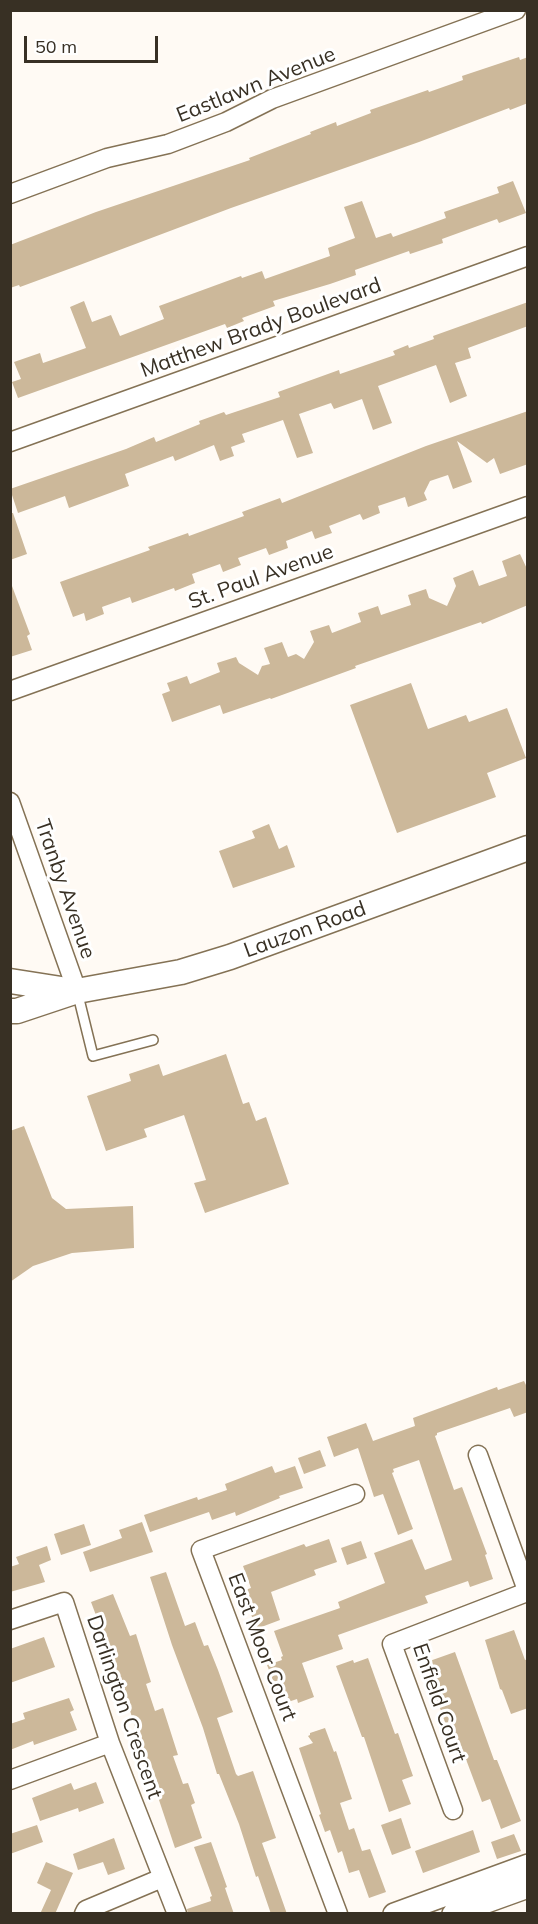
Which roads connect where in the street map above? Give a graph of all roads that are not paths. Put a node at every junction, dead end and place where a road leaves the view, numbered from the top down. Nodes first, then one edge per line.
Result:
1 (516, 10) edge
2 (10, 194) edge
3 (528, 256) edge
4 (10, 442) edge
5 (528, 506) edge
6 (10, 691) edge
7 (10, 802) edge
8 (528, 848) edge
9 (10, 981) edge
10 (77, 991) junction
11 (10, 1011) edge
12 (153, 1040) dead end
13 (478, 1455) dead end
14 (355, 1494) dead end
15 (527, 1593) edge
16 (10, 1620) edge
17 (110, 1743) junction
18 (10, 1780) edge
19 (453, 1810) dead end
20 (528, 1865) edge
21 (162, 1878) junction
22 (528, 1887) edge
23 (464, 1906) edge
24 (84, 1914) edge
25 (177, 1914) edge
26 (338, 1914) edge
27 (394, 1914) edge

1 - 2 street, Eastlawn Avenue
3 - 4 street, Matthew Brady Boulevard
5 - 6 street, St. Paul Avenue
7 - 10 street, Tranby Avenue
8 - 10 main road, Lauzon Road
9 - 10 main road
10 - 11 main road
10 - 12 lane
13 - 15 street
14 - 26 street, East Moor Court
15 - 19 street, Enfield Court
16 - 17 street, Darlington Crescent
17 - 18 street
17 - 21 street, Darlington Crescent
20 - 23 street
21 - 24 street
21 - 25 street, Darlington Crescent
22 - 23 street
23 - 27 street

